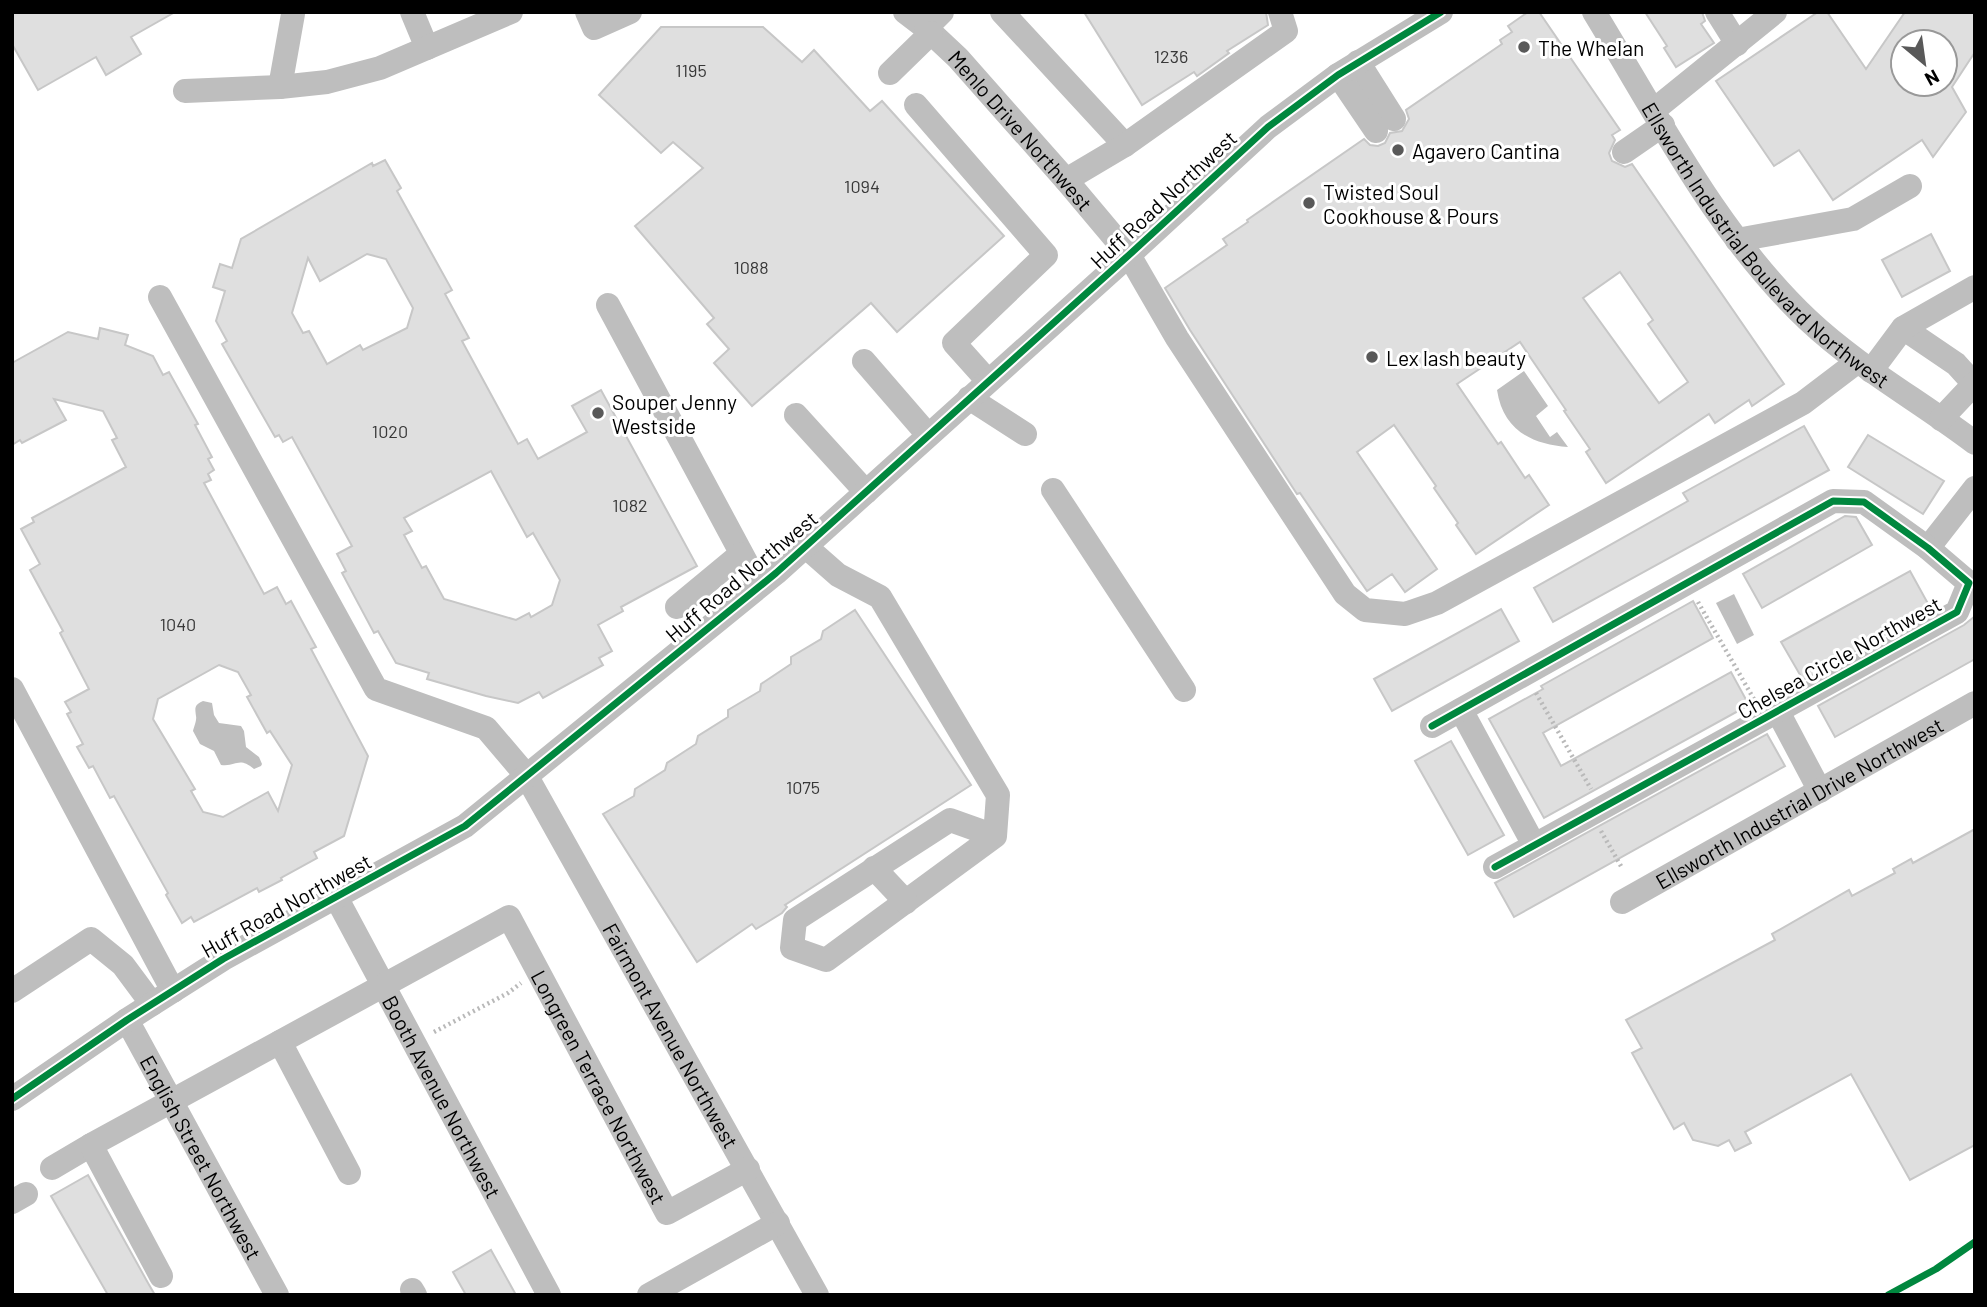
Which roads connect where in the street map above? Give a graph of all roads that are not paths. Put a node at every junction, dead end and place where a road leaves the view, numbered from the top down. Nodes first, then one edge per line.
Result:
1 (412, 12) edge
2 (511, 12) edge
3 (587, 12) edge
4 (630, 12) edge
5 (905, 12) edge
6 (1002, 12) edge
7 (1280, 12) edge
8 (1441, 12) edge
9 (1594, 12) edge
10 (1717, 12) edge
11 (1775, 12) edge
12 (293, 14) dead end
13 (933, 24) edge
14 (1737, 44) junction
15 (427, 48) junction
16 (1348, 68) junction
17 (890, 73) dead end
18 (279, 87) junction
19 (185, 91) dead end
20 (916, 106) dead end
21 (1658, 118) junction
22 (1385, 125) dead end
23 (1125, 145) junction
24 (1624, 152) dead end
25 (1066, 180) junction
26 (1910, 186) dead end
27 (1737, 240) junction
28 (1129, 256) junction
29 (1975, 287) edge
30 (160, 297) dead end
31 (608, 305) dead end
32 (1903, 328) junction
33 (864, 361) dead end
34 (1864, 367) junction
35 (988, 381) junction
36 (1974, 385) edge
37 (970, 398) junction
38 (796, 415) dead end
39 (1941, 419) junction
40 (1025, 434) dead end
41 (928, 435) junction
42 (1975, 443) edge
43 (1975, 488) edge
44 (1053, 491) dead end
45 (866, 492) junction
46 (805, 547) junction
47 (1928, 548) junction
48 (741, 554) junction
49 (759, 586) junction
50 (677, 607) dead end
51 (12, 689) edge
52 (1184, 690) dead end
53 (1975, 703) edge
54 (1767, 707) junction
55 (1461, 710) junction
56 (1432, 726) dead end
57 (526, 775) junction
58 (1820, 791) junction
59 (995, 836) junction
60 (1534, 845) junction
61 (1495, 867) dead end
62 (874, 868) junction
63 (336, 897) junction
64 (906, 902) junction
65 (1622, 902) dead end
66 (384, 986) junction
67 (12, 991) edge
68 (173, 991) junction
69 (152, 1004) junction
70 (127, 1020) junction
71 (280, 1042) junction
72 (12, 1099) edge
73 (172, 1101) junction
74 (91, 1145) junction
75 (52, 1168) dead end
76 (748, 1169) junction
77 (349, 1172) dead end
78 (778, 1223) junction
79 (161, 1276) dead end
80 (277, 1295) edge
81 (549, 1295) edge
82 (649, 1295) edge
83 (817, 1295) edge

1 - 15 street
2 - 15 street
3 - 4 street
5 - 13 street, Menlo Drive Northwest
6 - 23 street
7 - 23 street
8 - 16 street, Huff Road Northwest
9 - 21 street, Ellsworth Industrial Boulevard Northwest
10 - 14 street
11 - 14 street
12 - 18 street
13 - 17 street
13 - 25 street, Menlo Drive Northwest
14 - 21 street
15 - 18 street
16 - 22 street
16 - 28 street, Huff Road Northwest
18 - 19 street
20 - 35 street
21 - 24 street
21 - 27 street, Ellsworth Industrial Boulevard Northwest
23 - 25 street
25 - 28 street, Menlo Drive Northwest
26 - 27 street
27 - 34 street, Ellsworth Industrial Boulevard Northwest
28 - 34 street, Menlo Drive Northwest
28 - 35 street, Huff Road Northwest
29 - 32 street
30 - 57 street, Fairmont Avenue Northwest
31 - 48 street
32 - 34 street, Menlo Drive Northwest
32 - 36 street
33 - 41 street
34 - 39 street, Ellsworth Industrial Boulevard Northwest
35 - 37 street, Huff Road Northwest
36 - 39 street
37 - 40 street
37 - 41 street, Huff Road Northwest
38 - 45 street
39 - 42 street, Ellsworth Industrial Boulevard Northwest
41 - 45 street, Huff Road Northwest
43 - 47 street
44 - 52 street
45 - 46 street, Huff Road Northwest
46 - 49 street, Huff Road Northwest
46 - 59 street
47 - 54 street, Chelsea Circle Northwest
47 - 55 street, Chelsea Circle Northwest
48 - 49 street
48 - 50 street
49 - 57 street, Huff Road Northwest
51 - 68 street
53 - 58 street, Ellsworth Industrial Drive Northwest
54 - 58 street, Chelsea Circle Northwest
54 - 60 street, Chelsea Circle Northwest
55 - 56 street, Chelsea Circle Northwest
55 - 60 street
57 - 63 street, Huff Road Northwest
57 - 76 street, Fairmont Avenue Northwest
58 - 65 street, Ellsworth Industrial Drive Northwest
59 - 62 street
59 - 64 street
60 - 61 street, Chelsea Circle Northwest
62 - 64 street
62 - 64 street
63 - 66 street, Booth Avenue Northwest
63 - 68 street, Huff Road Northwest
66 - 71 street
66 - 76 street, Longreen Terrace Northwest
66 - 81 street, Booth Avenue Northwest
67 - 69 street
68 - 69 street, Huff Road Northwest
69 - 70 street, Huff Road Northwest
70 - 72 street, Huff Road Northwest
70 - 73 street, English Street Northwest
71 - 73 street
71 - 77 street
73 - 74 street
73 - 80 street, English Street Northwest
74 - 75 street
74 - 79 street
76 - 78 street, Fairmont Avenue Northwest
78 - 82 street
78 - 83 street, Fairmont Avenue Northwest

